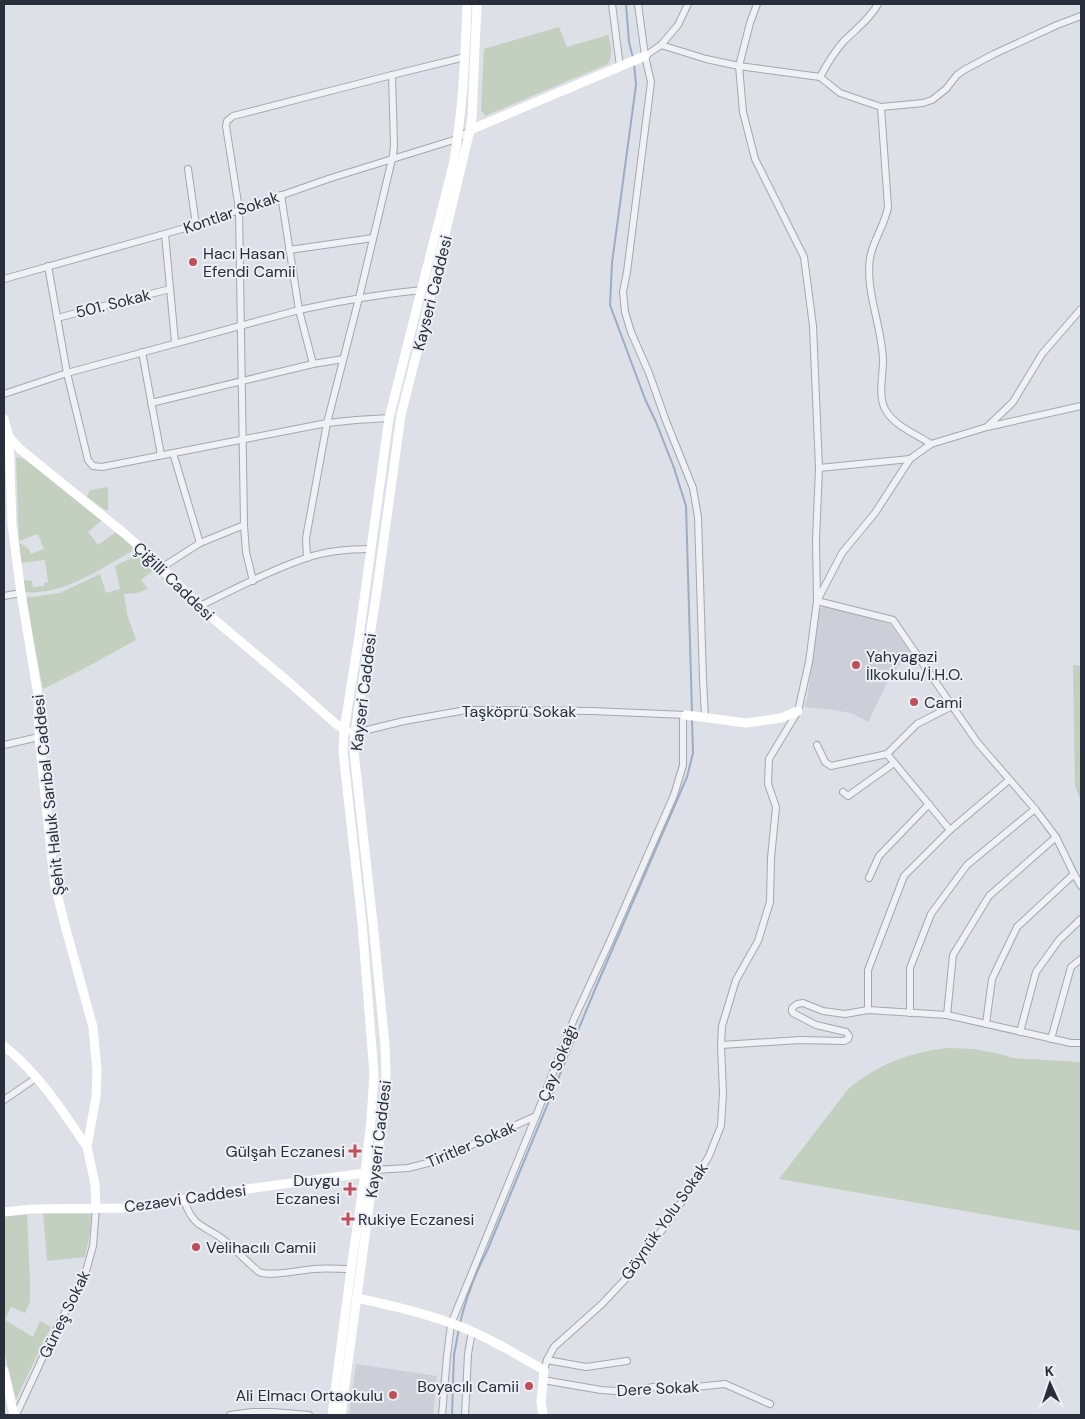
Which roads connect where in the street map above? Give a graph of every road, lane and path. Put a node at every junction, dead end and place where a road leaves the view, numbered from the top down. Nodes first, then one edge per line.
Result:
1 (467, 4) edge
2 (477, 4) edge
3 (612, 4) edge
4 (638, 4) edge
5 (688, 4) edge
6 (757, 4) edge
7 (878, 4) edge
8 (1081, 16) edge
9 (661, 46) junction
10 (644, 56) junction
11 (464, 57) junction
12 (739, 66) junction
13 (620, 67) junction
14 (392, 74) junction
15 (820, 77) junction
16 (881, 108) junction
17 (470, 130) junction
18 (457, 139) junction
19 (392, 159) junction
20 (188, 169) dead end
21 (281, 195) junction
22 (239, 209) junction
23 (196, 225) junction
24 (165, 234) junction
25 (373, 238) junction
26 (290, 250) junction
27 (48, 266) junction
28 (4, 279) edge
29 (170, 289) junction
30 (422, 290) junction
31 (359, 298) junction
32 (1081, 309) edge
33 (299, 310) junction
34 (57, 318) junction
35 (241, 326) junction
36 (175, 342) junction
37 (142, 352) junction
38 (343, 359) junction
39 (313, 364) junction
40 (66, 373) junction
41 (242, 380) junction
42 (4, 394) edge
43 (151, 404) junction
44 (1081, 406) edge
45 (389, 418) junction
46 (4, 419) edge
47 (327, 423) junction
48 (987, 427) junction
49 (6, 439) edge
50 (242, 439) junction
51 (930, 444) junction
52 (172, 453) junction
53 (161, 455) junction
54 (910, 459) junction
55 (819, 468) junction
56 (244, 525) junction
57 (200, 543) junction
58 (371, 549) junction
59 (307, 558) junction
60 (162, 568) junction
61 (253, 581) junction
62 (21, 592) junction
63 (4, 596) edge
64 (817, 601) junction
65 (200, 606) junction
66 (952, 706) junction
67 (798, 711) junction
68 (684, 715) junction
69 (705, 717) junction
70 (344, 730) junction
71 (355, 733) junction
72 (39, 737) junction
73 (4, 745) edge
74 (817, 745) dead end
75 (887, 754) junction
76 (894, 763) junction
77 (1009, 780) junction
78 (843, 792) dead end
79 (928, 804) junction
80 (1035, 809) junction
81 (950, 830) junction
82 (1056, 836) junction
83 (1074, 874) junction
84 (869, 878) dead end
85 (1081, 886) edge
86 (1081, 920) edge
87 (1081, 958) edge
88 (868, 1010) junction
89 (910, 1013) junction
90 (947, 1015) junction
91 (986, 1024) junction
92 (1020, 1032) junction
93 (1051, 1039) junction
94 (1081, 1042) edge
95 (721, 1045) junction
96 (4, 1046) edge
97 (36, 1078) junction
98 (4, 1100) edge
99 (536, 1116) junction
100 (87, 1147) junction
101 (370, 1172) junction
102 (184, 1200) junction
103 (96, 1208) junction
104 (4, 1212) edge
105 (350, 1269) junction
106 (357, 1298) junction
107 (453, 1324) junction
108 (470, 1331) junction
109 (628, 1361) dead end
110 (545, 1365) junction
111 (4, 1371) edge
112 (543, 1380) junction
113 (770, 1404) dead end
114 (15, 1415) edge
115 (230, 1415) edge
116 (309, 1415) edge
117 (332, 1415) edge
118 (341, 1415) edge
119 (442, 1415) edge
120 (465, 1415) edge
121 (543, 1415) edge

1 - 11 main road, Kayseri Caddesi
2 - 17 main road, Kayseri Caddesi
3 - 13 street
4 - 10 street
5 - 9 street
6 - 12 street
7 - 15 street
8 - 16 street
9 - 10 street
9 - 12 street
10 - 13 main road
10 - 69 street
11 - 14 street
11 - 18 main road, Kayseri Caddesi
12 - 15 street
12 - 55 street
13 - 17 main road
14 - 19 street
14 - 22 street
15 - 16 street
16 - 51 street
17 - 18 street, Kontlar Sokak
17 - 71 main road, Kayseri Caddesi
18 - 19 street, Kontlar Sokak
18 - 30 main road, Kayseri Caddesi
19 - 21 street, Kontlar Sokak
19 - 25 street
20 - 23 street
21 - 22 street, Kontlar Sokak
21 - 26 street
22 - 23 street, Kontlar Sokak
22 - 35 street
23 - 24 street, Kontlar Sokak
24 - 27 street, Kontlar Sokak
24 - 29 street
25 - 26 street
25 - 31 street
26 - 33 street
27 - 28 street, Kontlar Sokak
27 - 34 street
29 - 34 street, 501. Sokak
29 - 36 street
30 - 31 street
30 - 45 main road, Kayseri Caddesi
31 - 33 street
31 - 38 street
32 - 48 street
33 - 35 street
33 - 39 street
34 - 40 street
35 - 36 street
35 - 41 street
36 - 37 street
37 - 40 street
37 - 43 street
38 - 39 street
38 - 47 street
39 - 41 street
40 - 42 street
40 - 53 street
41 - 43 street
41 - 50 street
43 - 53 street
44 - 48 street
45 - 47 street
45 - 58 main road, Kayseri Caddesi
46 - 49 main road
47 - 50 street
47 - 59 street
48 - 51 street
49 - 60 main road, Çiğilli Caddesi
49 - 62 main road, Şehit Haluk Sarıbal Caddesi
50 - 52 street
50 - 56 street
51 - 54 street
52 - 53 street
52 - 57 street
54 - 55 street
54 - 64 street
55 - 64 street
56 - 57 street
56 - 61 street
57 - 60 street
58 - 59 street
58 - 70 main road, Kayseri Caddesi
59 - 61 street
60 - 65 main road, Çiğilli Caddesi
61 - 65 street
62 - 63 street
62 - 72 main road, Şehit Haluk Sarıbal Caddesi
64 - 66 street
64 - 67 street, Göynük Yolu Sokak
65 - 70 main road, Çiğilli Caddesi
66 - 75 street
66 - 77 street
67 - 69 main road
67 - 95 street, Göynük Yolu Sokak
68 - 69 main road
68 - 71 street, Taşköprü Sokak
68 - 99 street, Çay Sokağı
70 - 71 main road, Çiğilli Caddesi
70 - 101 main road, Kayseri Caddesi
71 - 101 main road, Kayseri Caddesi
72 - 73 street
72 - 100 main road, Şehit Haluk Sarıbal Caddesi
74 - 75 street
75 - 76 street
76 - 78 street
76 - 79 street
77 - 80 street
77 - 81 street
79 - 81 street
79 - 84 street
80 - 82 street
80 - 89 street
81 - 88 street
82 - 83 street
82 - 90 street
83 - 85 street
83 - 91 street
86 - 92 street
87 - 93 street
88 - 89 street
88 - 95 street
89 - 90 street
90 - 91 street
91 - 92 street
92 - 93 street
93 - 94 street
95 - 110 street, Göynük Yolu Sokak
96 - 97 main road
97 - 98 street
97 - 100 main road
99 - 101 street, Tiritler Sokak
99 - 107 street, Çay Sokağı
100 - 103 main road, Şehit Haluk Sarıbal Caddesi
101 - 102 main road, Cezaevi Caddesi
101 - 105 main road, Kayseri Caddesi
101 - 106 main road, Kayseri Caddesi
102 - 103 main road, Cezaevi Caddesi
102 - 105 street
103 - 104 main road, Cezaevi Caddesi
103 - 114 street, Güneş Sokak
105 - 117 main road, Kayseri Caddesi
106 - 107 main road
106 - 118 main road, Kayseri Caddesi
107 - 108 main road
107 - 119 street, Çay Sokağı
108 - 110 main road
108 - 120 street
109 - 110 street
110 - 112 main road
111 - 114 main road
112 - 113 street, Dere Sokak
112 - 121 main road
115 - 116 street

